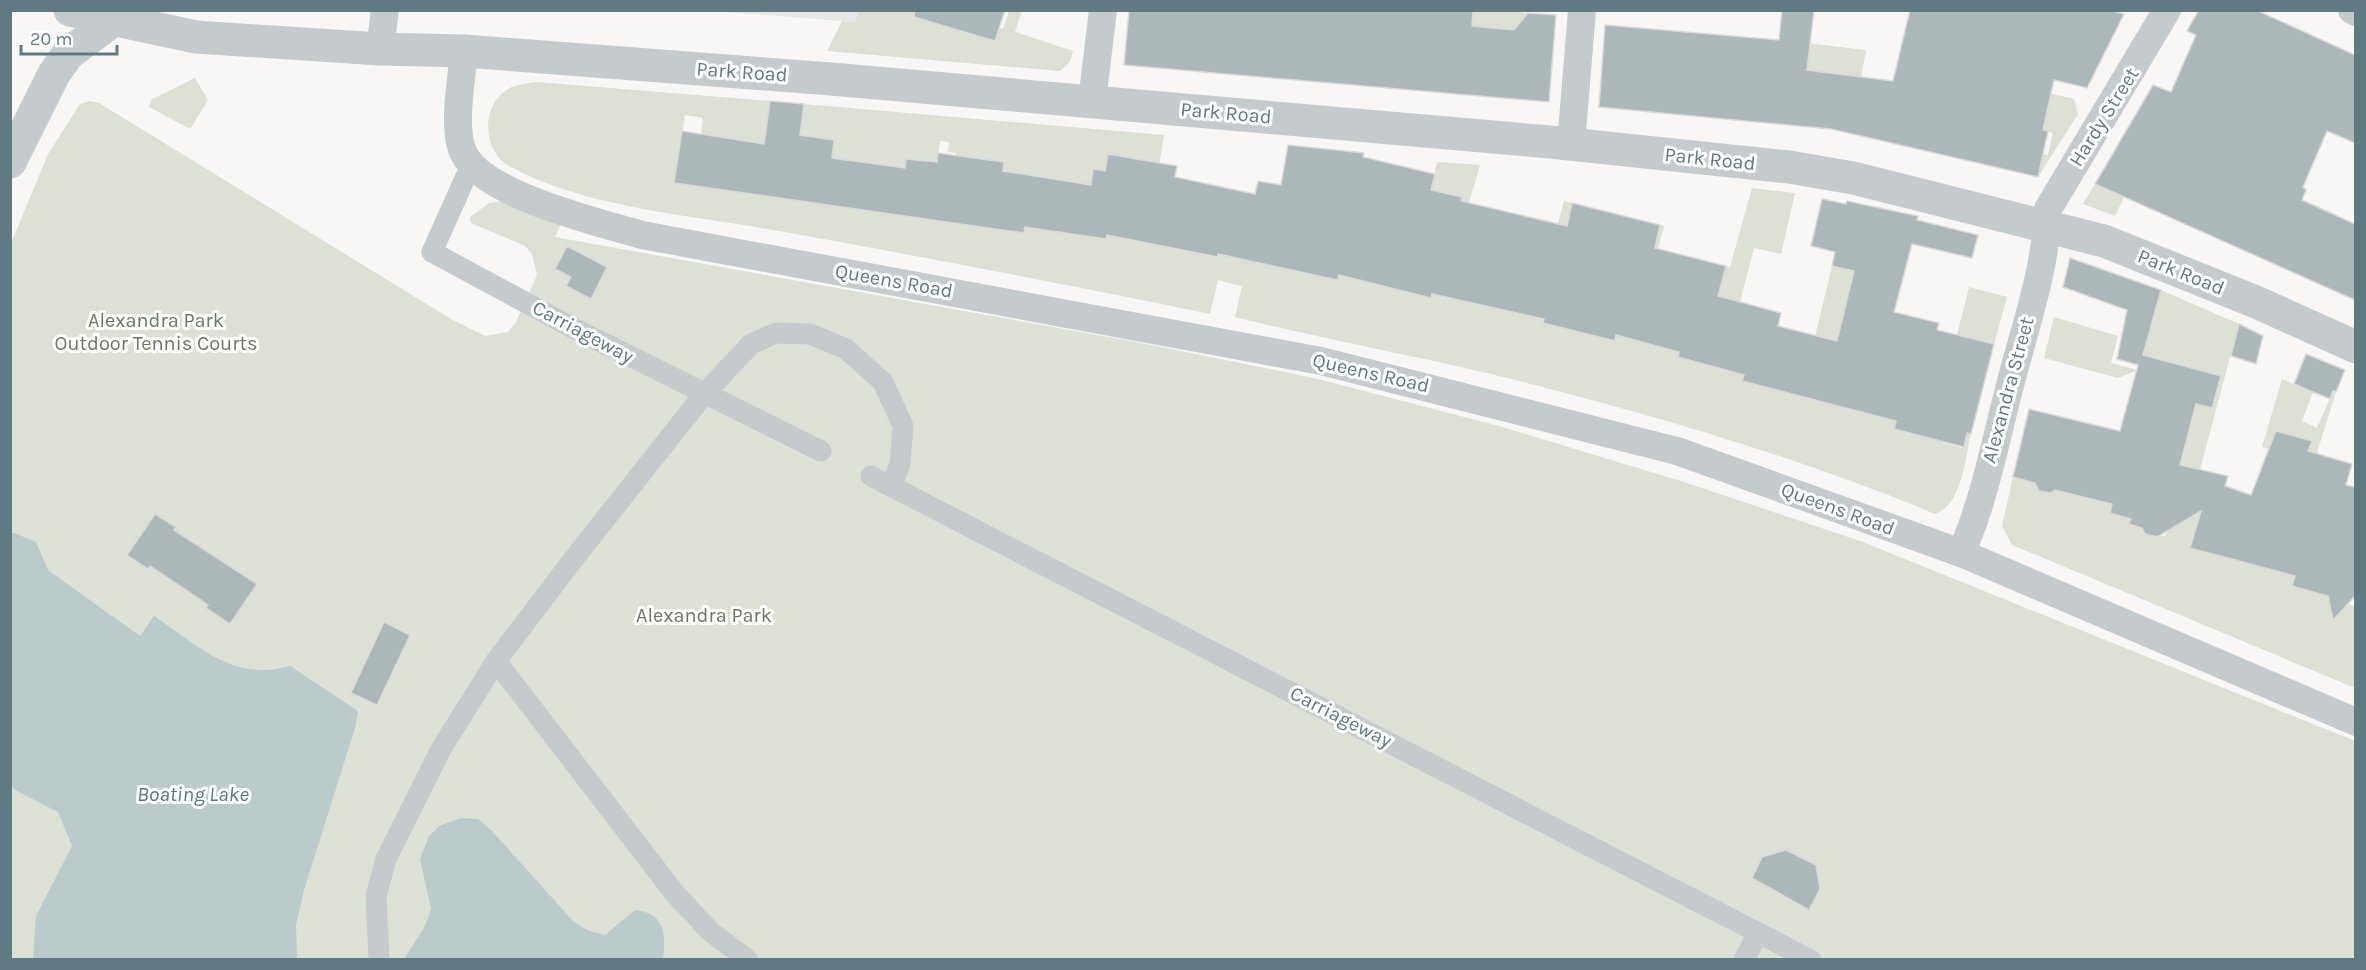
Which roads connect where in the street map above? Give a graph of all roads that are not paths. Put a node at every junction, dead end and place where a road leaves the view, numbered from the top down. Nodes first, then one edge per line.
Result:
1 (70, 10) edge
2 (385, 10) edge
3 (1103, 10) edge
4 (1582, 10) edge
5 (2167, 10) edge
6 (116, 16) edge
7 (380, 49) junction
8 (464, 51) junction
9 (1092, 101) junction
10 (1571, 144) junction
11 (10, 162) edge
12 (471, 165) junction
13 (2047, 225) junction
14 (2355, 347) edge
15 (705, 393) junction
16 (821, 451) dead end
17 (871, 476) dead end
18 (891, 486) junction
19 (1961, 553) junction
20 (496, 661) junction
21 (2355, 722) edge
22 (1758, 933) junction
23 (379, 960) edge
24 (748, 960) edge
25 (1744, 960) edge
26 (1811, 960) edge

1 - 6 street, Park Road
2 - 7 street
3 - 9 street
4 - 10 street
5 - 13 street, Hardy Street
6 - 7 street, Park Road
6 - 11 street
7 - 8 street, Park Road
8 - 9 street, Park Road
8 - 12 street, Queens Road
9 - 10 street, Park Road
10 - 13 street, Park Road
12 - 15 street, Carriageway
12 - 19 street, Queens Road
13 - 14 street, Park Road
13 - 19 street, Alexandra Street
15 - 16 street, Carriageway
15 - 18 street
15 - 20 street
17 - 18 street, Carriageway
18 - 22 street, Carriageway
19 - 21 street, Queens Road
20 - 23 street
20 - 24 street
22 - 25 street
22 - 26 street, Carriageway

